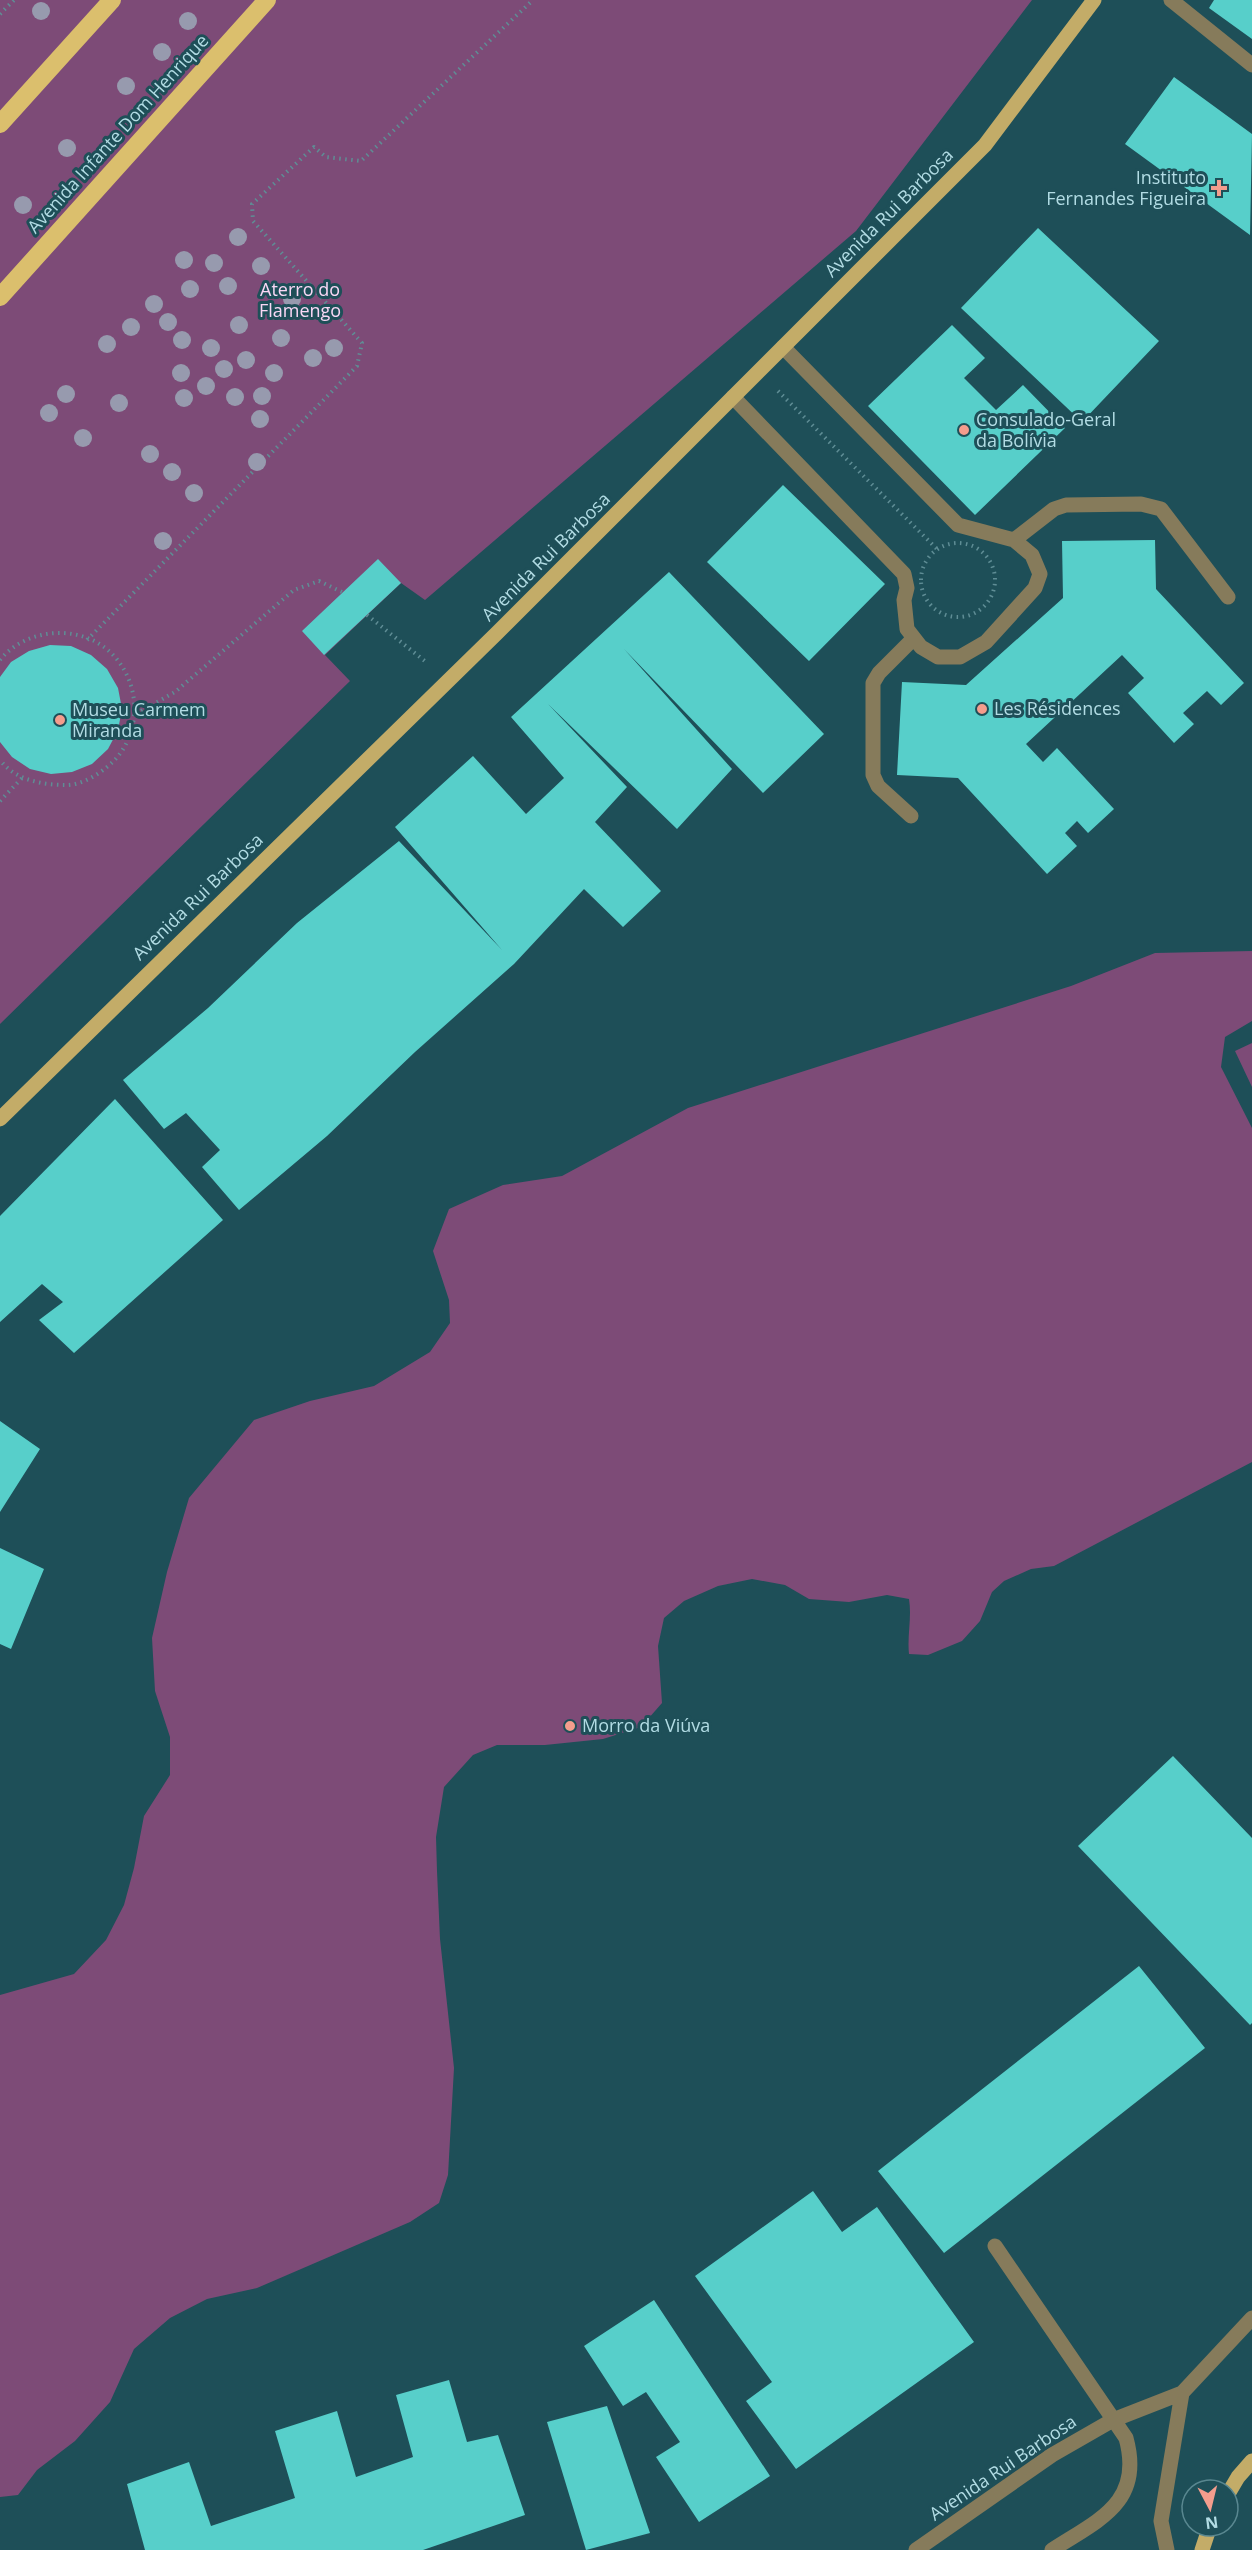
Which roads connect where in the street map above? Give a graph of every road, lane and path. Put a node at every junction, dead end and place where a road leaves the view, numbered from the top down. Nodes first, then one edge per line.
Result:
1 (14, 0) edge
2 (112, 0) edge
3 (267, 0) edge
4 (533, 0) edge
5 (1094, 0) edge
6 (1171, 0) edge
7 (0, 14) edge
8 (1252, 65) edge
9 (0, 124) edge
10 (0, 297) edge
11 (783, 347) junction
12 (758, 372) junction
13 (733, 397) junction
14 (1014, 540) junction
15 (938, 550) junction
16 (342, 592) dead end
17 (1228, 597) dead end
18 (367, 615) dead end
19 (914, 638) junction
20 (87, 640) junction
21 (0, 660) edge
22 (448, 679) junction
23 (135, 714) junction
24 (0, 760) edge
25 (22, 778) junction
26 (0, 801) edge
27 (911, 816) dead end
28 (0, 1119) edge
29 (995, 2246) dead end
30 (1252, 2318) edge
31 (1182, 2393) junction
32 (1113, 2420) junction
33 (1252, 2461) edge
34 (1237, 2478) edge
35 (916, 2550) edge
36 (1052, 2550) edge
37 (1167, 2550) edge

1 - 7 path
2 - 9 highway
3 - 10 highway, Avenida Infante Dom Henrique
4 - 20 path
5 - 11 main road, Avenida Rui Barbosa
6 - 8 street
11 - 12 main road, Avenida Rui Barbosa
11 - 14 street
12 - 13 main road, Avenida Rui Barbosa
12 - 15 path
13 - 19 street
13 - 22 main road, Avenida Rui Barbosa
14 - 17 street
14 - 19 street
15 - 15 path
16 - 23 path
18 - 22 path
19 - 27 street
20 - 21 path
20 - 23 path
22 - 28 main road, Avenida Rui Barbosa
23 - 25 path
24 - 25 path
25 - 26 path
29 - 32 street
30 - 31 street
31 - 32 street, Avenida Rui Barbosa
31 - 37 street
32 - 35 street, Avenida Rui Barbosa
32 - 36 street
33 - 34 main road

